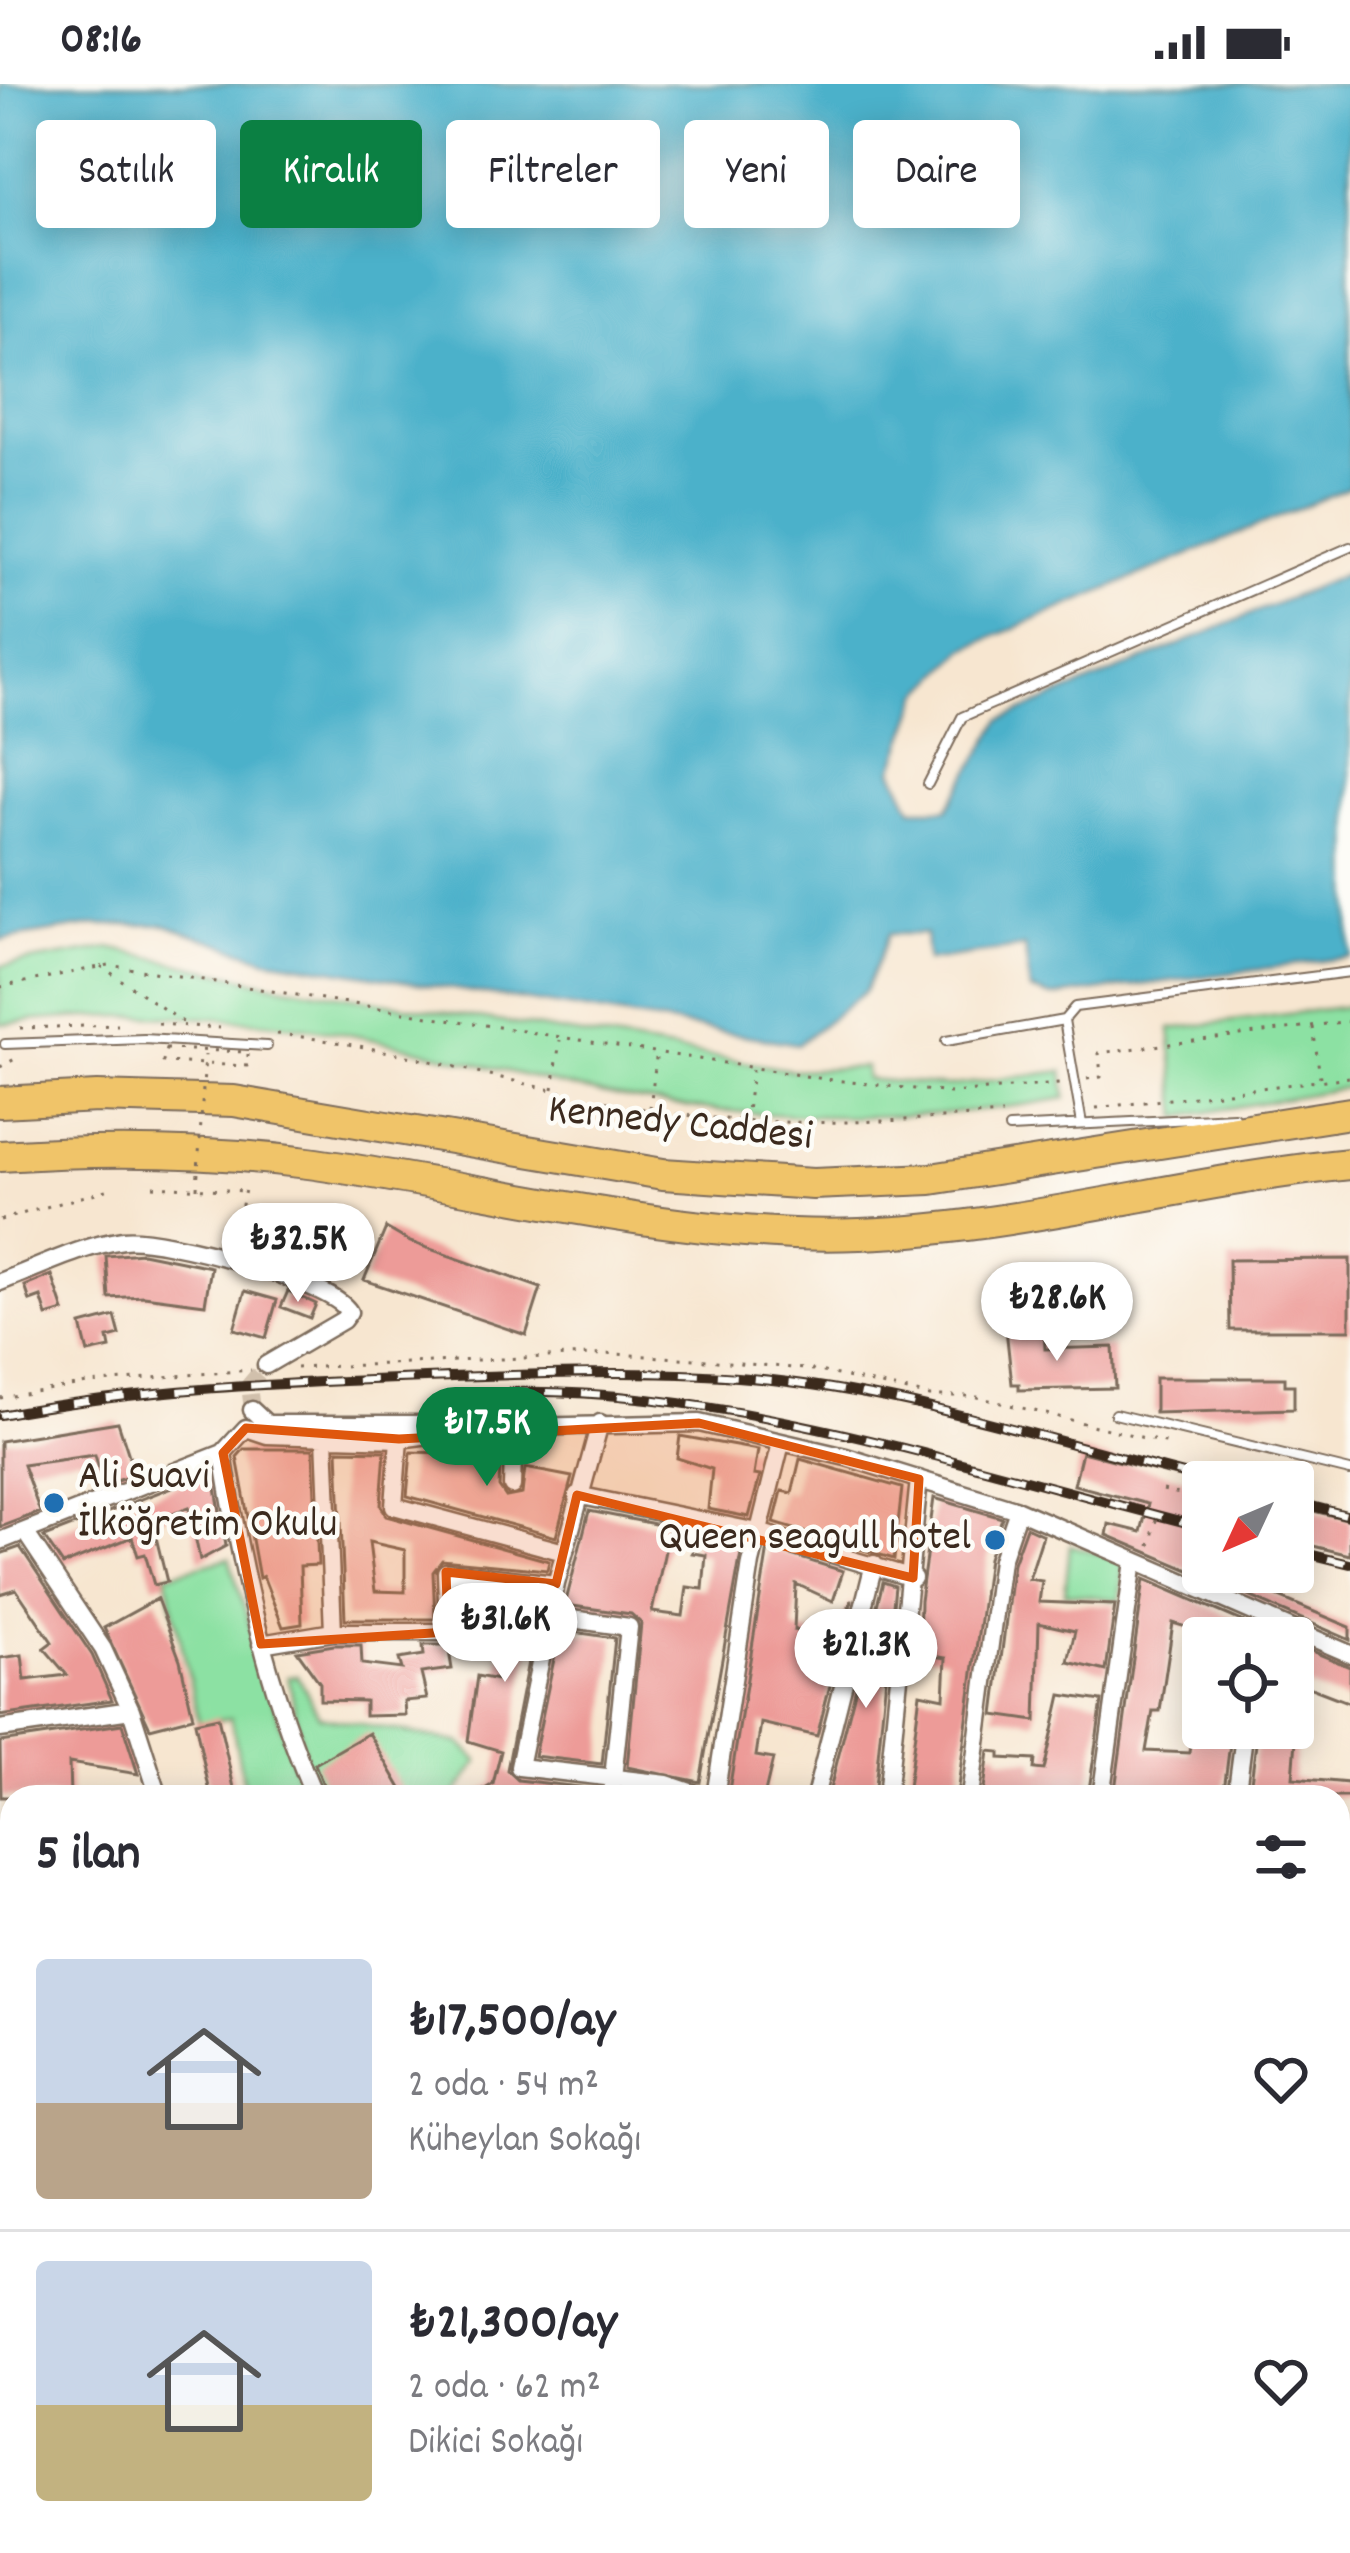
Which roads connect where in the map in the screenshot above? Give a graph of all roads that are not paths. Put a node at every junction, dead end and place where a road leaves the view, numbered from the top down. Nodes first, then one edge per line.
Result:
1 (1350, 548) edge
2 (928, 784) dead end
3 (1350, 972) edge
4 (1064, 1020) junction
5 (946, 1041) dead end
6 (5, 1044) dead end
7 (267, 1046) dead end
8 (0, 1102) edge
9 (1350, 1113) edge
10 (1307, 1117) junction
11 (1082, 1124) junction
12 (1009, 1128) dead end
13 (0, 1156) edge
14 (1350, 1163) edge
15 (0, 1282) edge
16 (271, 1368) tunnel mouth
17 (252, 1410) dead end
18 (1115, 1414) dead end
19 (600, 1423) junction
20 (514, 1427) junction
21 (483, 1428) junction
22 (325, 1437) junction
23 (399, 1439) junction
24 (781, 1443) junction
25 (224, 1453) junction
26 (1350, 1471) edge
27 (919, 1479) junction
28 (512, 1486) dead end
29 (577, 1495) junction
30 (1018, 1510) junction
31 (26, 1532) junction
32 (758, 1532) junction
33 (0, 1541) edge
34 (564, 1552) junction
35 (1140, 1563) junction
36 (874, 1564) junction
37 (913, 1578) junction
38 (556, 1584) junction
39 (550, 1616) junction
40 (1260, 1616) joint
41 (333, 1632) junction
42 (261, 1644) junction
43 (1350, 1654) edge
44 (131, 1710) junction
45 (0, 1729) edge
46 (1242, 1749) edge
47 (612, 1776) junction
48 (155, 1785) edge
49 (311, 1785) edge
50 (611, 1785) edge
51 (670, 1785) edge
52 (717, 1785) edge
53 (818, 1785) edge
54 (888, 1785) edge
55 (972, 1785) edge
56 (1103, 1785) edge
57 (1238, 1785) edge

1 - 2 lane
3 - 4 lane
4 - 5 lane
4 - 11 lane
6 - 7 lane
8 - 10 highway, Kennedy Caddesi
9 - 10 highway, Kennedy Caddesi
10 - 11 lane
11 - 12 lane
13 - 14 highway
15 - 16 street
17 - 21 street
18 - 26 lane
19 - 20 street
19 - 24 street
19 - 29 street
20 - 21 street
20 - 28 street
21 - 23 street
22 - 23 street
22 - 25 street
22 - 41 street
23 - 34 street
24 - 27 street
24 - 32 street
25 - 31 street
25 - 42 street
27 - 30 street
27 - 37 street
29 - 32 street
29 - 34 street
30 - 35 street
30 - 55 street
31 - 33 street
31 - 44 street
32 - 36 street
32 - 52 street
34 - 38 street
35 - 40 street
35 - 56 street
36 - 37 street
36 - 53 street
37 - 54 street
38 - 39 street
38 - 41 street
39 - 47 street
39 - 47 street
40 - 43 street
41 - 42 street
42 - 49 street
44 - 45 street
44 - 48 street
46 - 57 street
47 - 50 street
47 - 51 street

